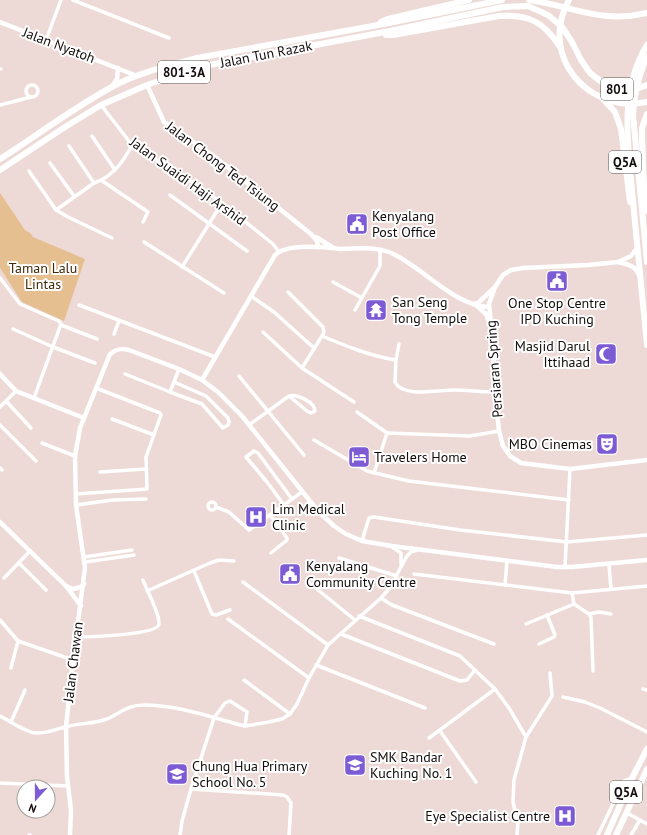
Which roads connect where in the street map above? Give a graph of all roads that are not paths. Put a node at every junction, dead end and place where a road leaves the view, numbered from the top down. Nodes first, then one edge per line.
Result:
1 (61, 0) edge
2 (73, 0) edge
3 (469, 0) edge
4 (502, 0) edge
5 (529, 0) edge
6 (569, 0) edge
7 (647, 13) edge
8 (0, 22) edge
9 (372, 26) junction
10 (390, 31) joint
11 (371, 35) junction
12 (169, 38) dead end
13 (46, 40) junction
14 (647, 45) edge
15 (560, 47) junction
16 (647, 56) edge
17 (118, 68) junction
18 (137, 76) junction
19 (147, 85) junction
20 (647, 85) edge
21 (111, 88) junction
22 (31, 97) dead end
23 (601, 97) junction
24 (647, 102) edge
25 (0, 105) edge
26 (101, 105) junction
27 (647, 114) edge
28 (92, 136) dead end
29 (132, 145) junction
30 (69, 146) dead end
31 (0, 159) edge
32 (50, 163) dead end
33 (0, 170) edge
34 (115, 170) junction
35 (29, 171) dead end
36 (101, 180) junction
37 (94, 183) junction
38 (170, 195) dead end
39 (74, 196) junction
40 (222, 203) junction
41 (56, 210) junction
42 (143, 222) dead end
43 (209, 222) junction
44 (644, 232) junction
45 (636, 233) junction
46 (314, 236) junction
47 (112, 238) dead end
48 (144, 242) dead end
49 (316, 247) junction
50 (333, 248) junction
51 (637, 248) junction
52 (380, 250) junction
53 (247, 251) dead end
54 (278, 252) junction
55 (618, 262) junction
56 (647, 262) edge
57 (182, 267) junction
58 (640, 276) junction
59 (0, 278) edge
60 (332, 282) dead end
61 (495, 287) junction
62 (288, 292) dead end
63 (224, 293) dead end
64 (251, 296) junction
65 (362, 298) junction
66 (471, 304) junction
67 (79, 305) dead end
68 (477, 306) junction
69 (490, 307) junction
70 (355, 310) dead end
71 (119, 321) junction
72 (61, 325) junction
73 (13, 329) dead end
74 (491, 329) junction
75 (264, 332) dead end
76 (114, 334) dead end
77 (322, 336) junction
78 (97, 339) dead end
79 (399, 344) dead end
80 (647, 345) edge
81 (53, 347) junction
82 (314, 348) junction
83 (215, 357) junction
84 (396, 360) junction
85 (95, 363) dead end
86 (302, 368) junction
87 (179, 369) junction
88 (0, 374) edge
89 (125, 374) dead end
90 (239, 376) dead end
91 (202, 380) junction
92 (174, 382) junction
93 (96, 388) junction
94 (16, 391) junction
95 (170, 392) junction
96 (494, 392) junction
97 (289, 396) junction
98 (34, 398) junction
99 (6, 401) junction
100 (354, 402) dead end
101 (0, 407) edge
102 (268, 410) junction
103 (356, 412) dead end
104 (84, 418) junction
105 (112, 419) dead end
106 (0, 425) edge
107 (249, 425) junction
108 (31, 428) dead end
109 (499, 431) junction
110 (387, 432) junction
111 (154, 435) junction
112 (314, 440) dead end
113 (42, 442) dead end
114 (304, 455) dead end
115 (75, 456) junction
116 (647, 460) edge
117 (36, 461) dead end
118 (146, 469) junction
119 (570, 469) junction
120 (100, 472) dead end
121 (374, 473) junction
122 (302, 492) junction
123 (76, 494) junction
124 (146, 498) dead end
125 (292, 499) junction
126 (569, 500) junction
127 (76, 505) junction
128 (284, 505) junction
129 (216, 507) dead end
130 (270, 515) junction
131 (0, 522) edge
132 (647, 535) edge
133 (362, 541) junction
134 (567, 542) junction
135 (392, 546) junction
136 (132, 550) dead end
137 (418, 550) junction
138 (30, 551) junction
139 (271, 553) dead end
140 (134, 555) dead end
141 (339, 558) dead end
142 (85, 560) junction
143 (647, 560) edge
144 (234, 561) dead end
145 (507, 561) junction
146 (19, 563) junction
147 (609, 564) junction
148 (565, 567) junction
149 (401, 568) junction
150 (194, 571) junction
151 (414, 574) dead end
152 (397, 576) junction
153 (4, 578) dead end
154 (143, 580) dead end
155 (307, 581) dead end
156 (244, 582) dead end
157 (84, 584) junction
158 (505, 584) junction
159 (66, 586) junction
160 (647, 586) edge
161 (611, 589) junction
162 (46, 590) dead end
163 (147, 592) junction
164 (572, 593) junction
165 (381, 598) junction
166 (574, 604) junction
167 (81, 606) junction
168 (230, 610) dead end
169 (589, 614) junction
170 (611, 614) dead end
171 (547, 615) junction
172 (359, 616) junction
173 (228, 619) dead end
174 (0, 620) edge
175 (355, 620) junction
176 (526, 624) dead end
177 (341, 634) junction
178 (76, 637) junction
179 (18, 641) junction
180 (494, 644) dead end
181 (539, 644) dead end
182 (328, 645) junction
183 (73, 660) junction
184 (316, 665) junction
185 (11, 668) dead end
186 (475, 670) junction
187 (593, 671) dead end
188 (550, 672) dead end
189 (309, 678) junction
190 (244, 680) dead end
191 (495, 689) junction
192 (26, 690) dead end
193 (563, 697) dead end
194 (425, 708) dead end
195 (290, 714) junction
196 (0, 716) edge
197 (214, 718) junction
198 (12, 722) junction
199 (66, 726) junction
200 (245, 726) junction
201 (440, 731) junction
202 (647, 732) edge
203 (526, 737) junction
204 (429, 738) dead end
205 (647, 749) edge
206 (647, 769) edge
207 (632, 778) junction
208 (476, 782) dead end
209 (0, 783) edge
210 (68, 786) junction
211 (191, 789) junction
212 (626, 813) junction
213 (623, 820) junction
214 (640, 820) junction
215 (647, 824) edge
216 (70, 835) edge
217 (180, 835) edge
218 (289, 835) edge
219 (517, 835) edge
220 (598, 835) edge
221 (607, 835) edge
222 (616, 835) edge
223 (620, 835) edge
224 (631, 835) edge

1 - 13 street
2 - 12 street
3 - 9 main road
4 - 9 main road, Jalan Tun Razak
5 - 7 main road
6 - 15 main road
8 - 13 street, Jalan Nyatoh
9 - 18 main road, Jalan Tun Razak
10 - 11 main road, Jalan Tun Razak / 801-3A
10 - 20 main road, 801
11 - 15 main road
11 - 19 main road, Jalan Tun Razak / 801-3A
13 - 17 street, Jalan Nyatoh
14 - 45 main road, Q5A
15 - 23 main road
16 - 44 main road
17 - 18 street, Jalan Nyatoh
17 - 21 street
18 - 21 main road, Jalan Tun Razak
19 - 26 main road, Jalan Tun Razak / 801-3A
19 - 46 street, Jalan Chong Ted Tsiung
21 - 31 main road, Jalan Tun Razak
22 - 25 street
23 - 24 main road
23 - 45 main road, Q5A
26 - 29 street, Jalan Suaidi Haji Arshid
26 - 33 main road, Jalan Tun Razak / 801-3A
27 - 44 main road
28 - 34 street
29 - 34 street
29 - 40 street, Jalan Suaidi Haji Arshid
30 - 37 street
32 - 39 street
34 - 36 street
35 - 41 street
36 - 37 street
36 - 42 street
37 - 39 street
38 - 43 street
39 - 41 street
40 - 43 street
40 - 54 street, Jalan Suaidi Haji Arshid
41 - 47 street
43 - 53 street
43 - 57 street
44 - 56 main road
45 - 51 main road, Q5A
46 - 49 street
46 - 50 street, Jalan Chong Ted Tsiung
48 - 57 street
49 - 50 street
49 - 54 street
50 - 52 street
51 - 55 street
51 - 58 main road, Q5A
52 - 65 street
52 - 66 street
54 - 64 street
55 - 58 street
55 - 61 street
57 - 63 street
58 - 80 main road, Q5A
59 - 72 street
60 - 65 street
61 - 66 street
61 - 69 street, Persiaran Spring
62 - 77 street
64 - 82 street
64 - 83 street
65 - 70 street
66 - 68 street
67 - 71 street
68 - 69 street
68 - 74 street
69 - 74 street, Persiaran Spring
71 - 76 street
71 - 83 street
72 - 78 street
72 - 81 street
73 - 81 street
74 - 96 street, Persiaran Spring
75 - 86 street
77 - 82 street
77 - 84 street
79 - 84 street
81 - 85 street
81 - 98 street
82 - 86 street
83 - 91 street
84 - 96 street
86 - 100 street
87 - 91 street
87 - 92 street
87 - 93 street
88 - 94 street
89 - 95 street
90 - 102 street
91 - 107 street
92 - 95 street
92 - 95 street
93 - 104 street
93 - 111 street
94 - 98 street
94 - 99 street
96 - 109 street, Persiaran Spring
97 - 97 street
97 - 102 street
98 - 104 street
99 - 101 street
99 - 108 street
102 - 107 street
102 - 114 street
103 - 110 street
104 - 115 street
105 - 111 street
106 - 117 street
107 - 122 street
109 - 110 street
109 - 119 street, Persiaran Spring
110 - 121 street
111 - 118 street
112 - 121 street
113 - 115 street
115 - 123 street
116 - 119 street, Persiaran Spring
118 - 120 street
118 - 123 street
119 - 126 street
121 - 126 street
122 - 125 street
122 - 133 street
123 - 127 street
124 - 127 street
125 - 128 street
125 - 128 street
126 - 134 street
127 - 142 street
128 - 130 street
129 - 130 street
130 - 139 street
131 - 138 street, Jalan Chawan
132 - 134 street
133 - 134 street
133 - 135 street
134 - 148 street
135 - 137 street
135 - 149 street
136 - 142 street
137 - 145 street
137 - 149 street
138 - 146 street
138 - 159 street, Jalan Chawan
140 - 142 street
141 - 152 street
142 - 157 street
143 - 147 street
144 - 150 street
145 - 148 street
145 - 158 street
146 - 153 street
146 - 162 street
147 - 148 street
147 - 161 street
149 - 152 street
150 - 163 street
150 - 168 street
151 - 158 street
152 - 165 street
154 - 163 street
155 - 175 street
156 - 182 street
157 - 159 street
157 - 167 street
158 - 164 street
159 - 167 street, Jalan Chawan
160 - 161 street
161 - 164 street
163 - 178 street
164 - 166 street
165 - 172 street
165 - 180 street
166 - 169 street
166 - 171 street
167 - 178 street, Jalan Chawan
169 - 170 street
169 - 187 street
171 - 176 street
171 - 181 street
172 - 175 street
172 - 186 street
173 - 189 street
174 - 179 street
175 - 177 street
177 - 182 street
177 - 186 street
178 - 183 street, Jalan Chawan
179 - 183 street
179 - 185 street
182 - 184 street
183 - 199 street, Jalan Chawan
184 - 189 street
184 - 194 street
186 - 191 street
188 - 203 street
189 - 195 street
190 - 195 street
191 - 201 street
191 - 203 street
192 - 198 street
193 - 202 street
195 - 200 street
196 - 198 street
197 - 199 street
197 - 200 street
197 - 200 street
197 - 211 street
198 - 199 street
199 - 210 street, Jalan Chawan
201 - 204 street
201 - 208 street
203 - 219 street
205 - 207 main road, Q5A
206 - 212 main road
207 - 220 street
207 - 221 main road, Q5A
209 - 210 street
210 - 216 street, Jalan Chawan
211 - 217 street
211 - 218 street
212 - 213 main road
212 - 214 street
213 - 222 main road
213 - 223 main road
214 - 215 street
214 - 224 street

